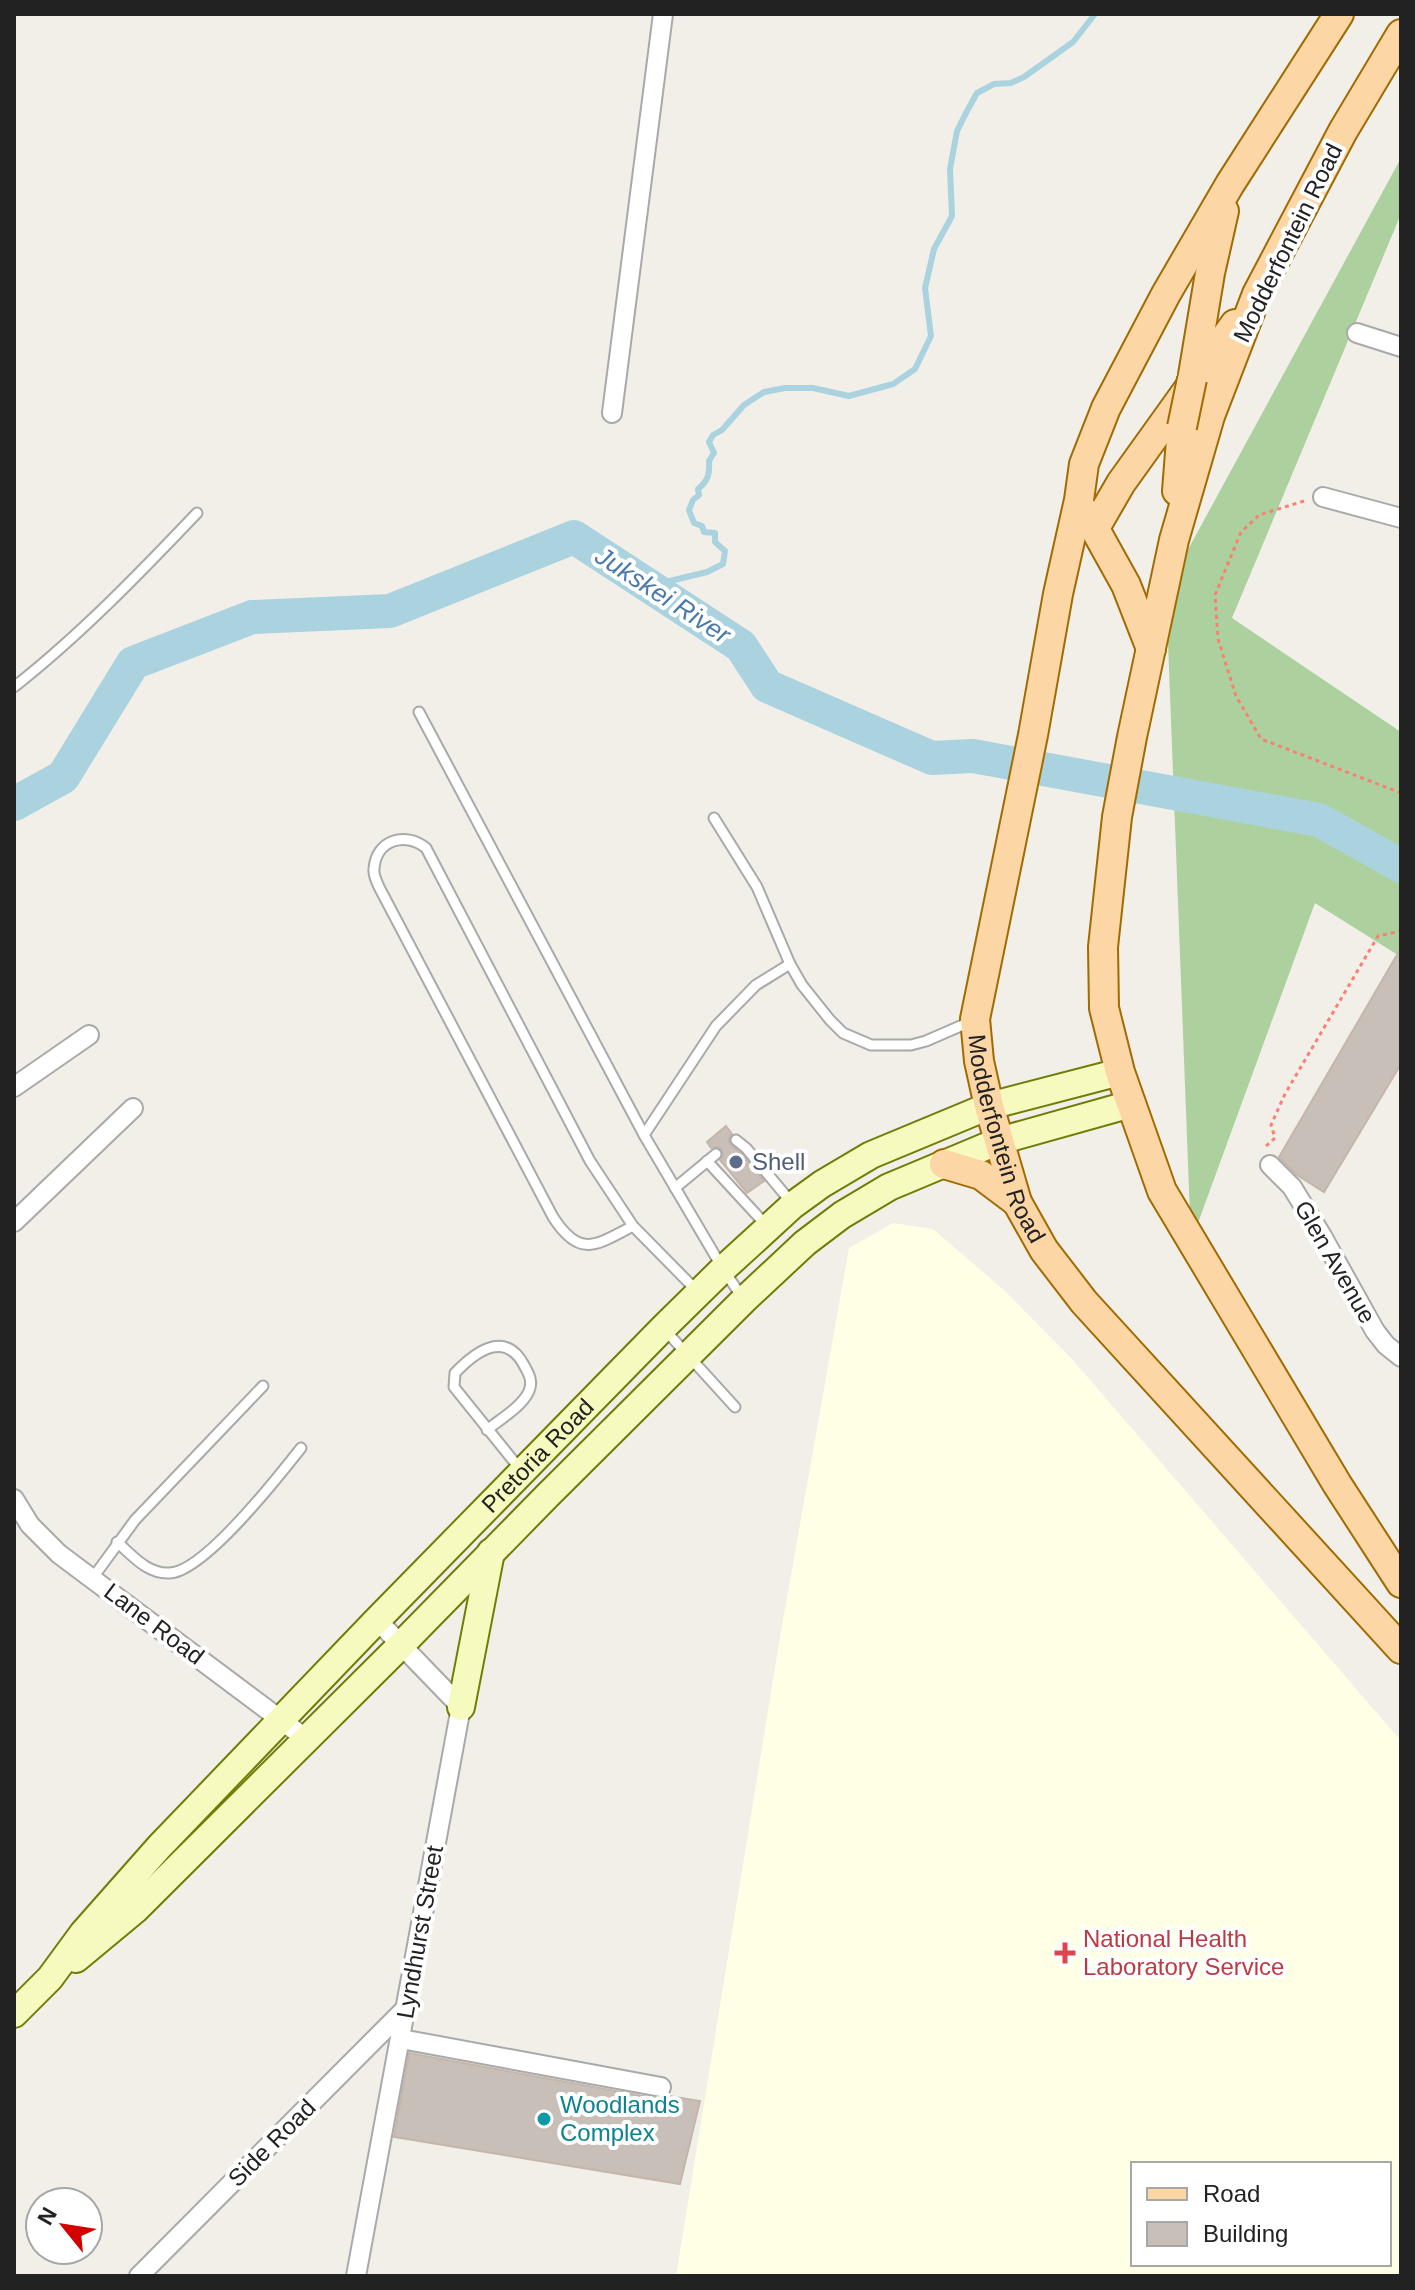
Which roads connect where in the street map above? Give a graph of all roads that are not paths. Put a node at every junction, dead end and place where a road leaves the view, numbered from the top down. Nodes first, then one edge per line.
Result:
1 (663, 14) edge
2 (1339, 14) edge
3 (1401, 34) edge
4 (1230, 184) junction
5 (1257, 294) junction
6 (1357, 333) dead end
7 (1401, 347) edge
8 (612, 413) dead end
9 (1323, 497) road end
10 (1079, 500) junction
11 (197, 513) dead end
12 (1401, 518) edge
13 (1095, 528) junction
14 (1174, 540) junction
15 (1151, 649) junction
16 (14, 687) edge
17 (419, 712) dead end
18 (714, 818) dead end
19 (790, 964) junction
20 (975, 1019) junction
21 (89, 1035) dead end
22 (1120, 1072) junction
23 (14, 1087) edge
24 (1131, 1104) junction
25 (989, 1106) junction
26 (133, 1108) dead end
27 (644, 1135) junction
28 (736, 1140) dead end
29 (999, 1141) junction
30 (944, 1164) junction
31 (1270, 1165) road end
32 (675, 1188) junction
33 (1017, 1202) junction
34 (793, 1205) junction
35 (14, 1222) edge
36 (633, 1226) junction
37 (769, 1227) junction
38 (723, 1269) junction
39 (699, 1294) junction
40 (744, 1300) junction
41 (663, 1328) junction
42 (687, 1356) junction
43 (1401, 1357) edge
44 (263, 1386) dead end
45 (735, 1407) dead end
46 (487, 1430) junction
47 (301, 1448) dead end
48 (523, 1472) junction
49 (547, 1496) junction
50 (14, 1499) edge
51 (117, 1542) junction
52 (491, 1552) junction
53 (92, 1579) junction
54 (1401, 1583) edge
55 (377, 1620) junction
56 (402, 1644) junction
57 (1401, 1649) edge
58 (461, 1707) junction
59 (281, 1719) junction
60 (305, 1738) junction
61 (50, 1978) junction
62 (405, 2009) junction
63 (14, 2014) edge
64 (401, 2039) junction
65 (661, 2087) dead end
66 (139, 2276) edge
67 (356, 2276) edge

1 - 8 street
2 - 4 main road, Modderfontein Road
3 - 5 main road, Modderfontein Road
4 - 10 main road, Modderfontein Road
4 - 14 main road, bridge
5 - 13 main road
5 - 14 main road, Modderfontein Road
6 - 7 street
9 - 12 street
10 - 13 main road
10 - 20 main road, Modderfontein Road
11 - 16 lane
13 - 15 main road
14 - 15 main road, Modderfontein Road
15 - 22 main road, Modderfontein Road
17 - 27 lane
18 - 19 lane
19 - 20 lane
19 - 27 lane
20 - 25 main road, Modderfontein Road
21 - 23 street
22 - 24 main road, Modderfontein Road
22 - 25 main road, Pretoria Road
24 - 29 main road, Pretoria Road
24 - 54 main road, Modderfontein Road
25 - 29 main road, Modderfontein Road
25 - 34 main road, Pretoria Road
26 - 35 street
27 - 32 lane
28 - 34 lane
29 - 30 main road, Pretoria Road
29 - 33 main road, Modderfontein Road
30 - 33 main road
30 - 40 main road, Pretoria Road
31 - 43 street, Glen Avenue
32 - 37 lane
32 - 38 lane
33 - 57 main road, Modderfontein Road
34 - 37 main road, Pretoria Road
36 - 36 lane
36 - 39 lane
37 - 38 main road, Pretoria Road
38 - 39 main road, Pretoria Road
38 - 40 lane
39 - 41 main road, Pretoria Road
40 - 42 main road, Pretoria Road
41 - 42 lane
41 - 48 main road, Pretoria Road
42 - 45 lane
42 - 49 main road, Pretoria Road
44 - 51 lane
46 - 46 lane
46 - 48 lane
47 - 51 lane
48 - 49 main road
48 - 55 main road, Pretoria Road
49 - 52 main road, Pretoria Road
50 - 53 street, Lane Road
51 - 53 lane
52 - 56 main road, Pretoria Road
52 - 58 main road
53 - 59 street, Lane Road
55 - 56 street
55 - 59 main road, Pretoria Road
56 - 58 street
56 - 60 main road, Pretoria Road
58 - 62 street, Lyndhurst Street
59 - 60 street, Lane Road
59 - 61 main road, Pretoria Road
60 - 61 main road, Pretoria Road
61 - 63 main road, Pretoria Road
62 - 64 street, Lyndhurst Street
62 - 66 street, Side Road
64 - 65 street
64 - 67 street, Lyndhurst Street

